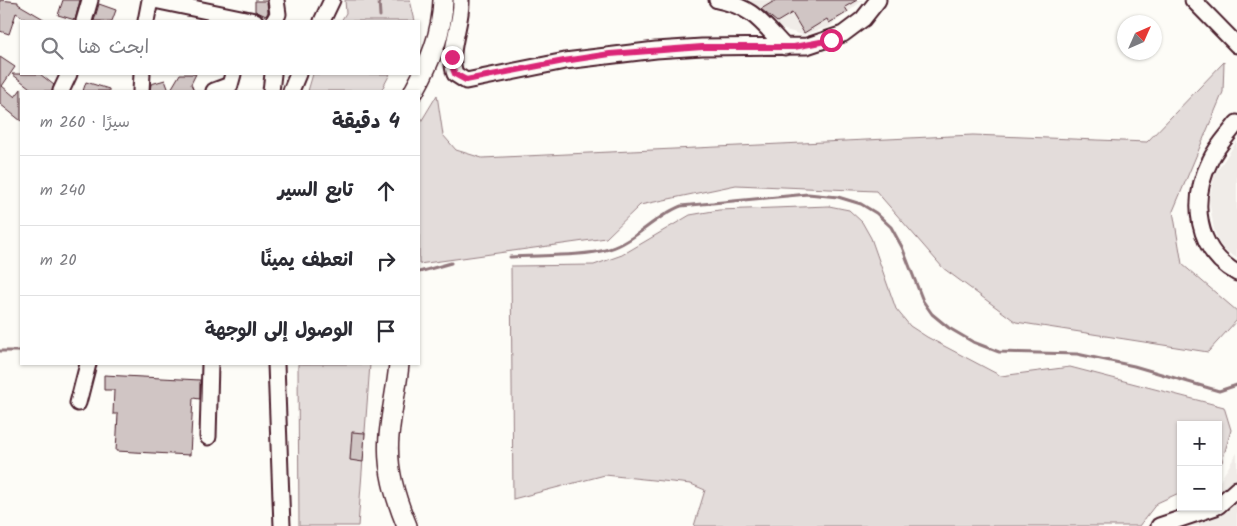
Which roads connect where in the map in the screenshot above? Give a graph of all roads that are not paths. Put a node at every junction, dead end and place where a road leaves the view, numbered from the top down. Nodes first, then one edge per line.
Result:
1 (90, 0) edge
2 (150, 0) edge
3 (154, 0) edge
4 (276, 0) edge
5 (332, 0) edge
6 (443, 0) edge
7 (461, 0) edge
8 (717, 0) edge
9 (878, 0) edge
10 (1193, 0) edge
11 (84, 20) edge
12 (146, 20) edge
13 (245, 20) edge
14 (275, 20) edge
15 (322, 20) edge
16 (1237, 45) edge
17 (785, 47) junction
18 (69, 75) edge
19 (142, 75) edge
20 (233, 75) edge
21 (273, 75) edge
22 (298, 75) edge
23 (61, 90) edge
24 (141, 90) edge
25 (217, 90) edge
26 (271, 90) edge
27 (291, 90) edge
28 (414, 90) edge
29 (1237, 123) edge
30 (1237, 273) edge
31 (88, 365) edge
32 (210, 365) edge
33 (276, 365) edge
34 (399, 365) edge
35 (78, 403) dead end
36 (208, 437) dead end
37 (1237, 489) edge
38 (1222, 502) edge
39 (1206, 511) edge
40 (282, 526) edge
41 (407, 526) edge
42 (1163, 526) edge

1 - 11 street
2 - 12 street
3 - 13 street
4 - 14 street
5 - 15 street
6 - 28 main road
7 - 17 street
8 - 17 street
9 - 17 street
10 - 16 street
18 - 23 street
19 - 24 street
20 - 25 street
21 - 26 street
22 - 27 street
29 - 30 street
31 - 35 street
32 - 36 street
33 - 40 street
34 - 41 main road
37 - 38 street
39 - 42 street

